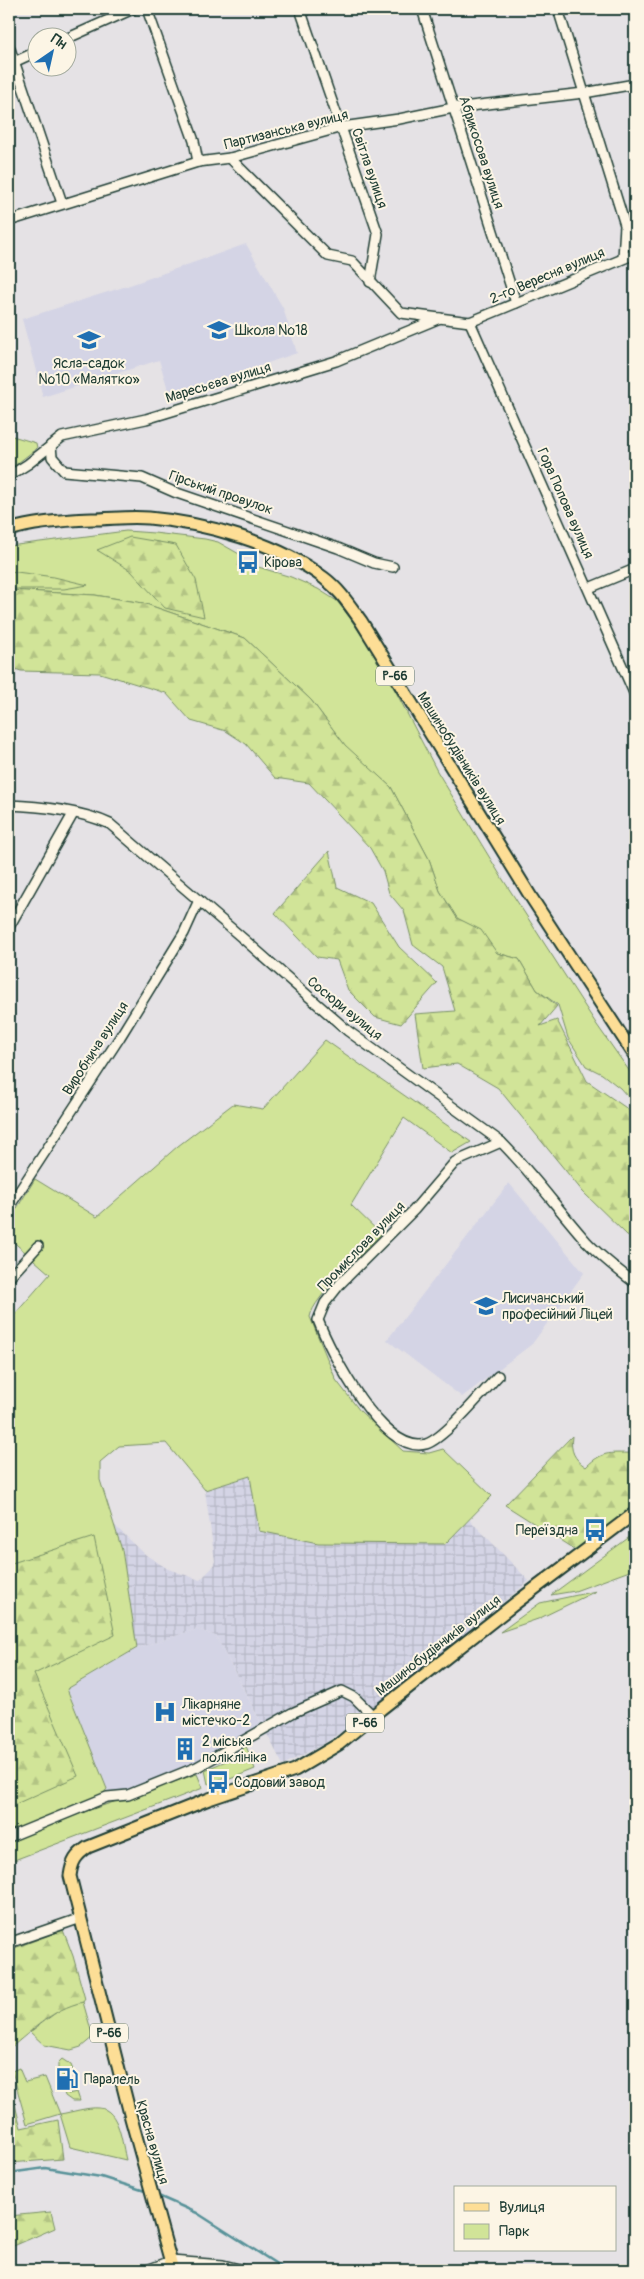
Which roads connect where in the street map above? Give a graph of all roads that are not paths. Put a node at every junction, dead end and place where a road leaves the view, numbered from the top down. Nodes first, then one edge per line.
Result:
1 (133, 9) edge
2 (147, 9) edge
3 (300, 9) edge
4 (422, 9) edge
5 (558, 9) edge
6 (78, 34) edge
7 (9, 46) edge
8 (28, 56) edge
9 (14, 62) junction
10 (9, 78) edge
11 (635, 84) edge
12 (584, 93) junction
13 (453, 108) junction
14 (342, 127) junction
15 (230, 158) junction
16 (198, 162) junction
17 (62, 203) junction
18 (9, 221) edge
19 (635, 254) edge
20 (623, 258) junction
21 (370, 282) junction
22 (516, 303) junction
23 (440, 318) junction
24 (470, 322) junction
25 (51, 445) junction
26 (9, 476) edge
27 (9, 530) edge
28 (393, 567) dead end
29 (635, 570) edge
30 (589, 588) junction
31 (635, 695) edge
32 (9, 805) edge
33 (73, 814) junction
34 (198, 900) junction
35 (9, 927) edge
36 (635, 1056) edge
37 (501, 1142) junction
38 (9, 1207) edge
39 (38, 1246) dead end
40 (9, 1278) edge
41 (635, 1283) edge
42 (498, 1376) dead end
43 (635, 1513) edge
44 (373, 1716) junction
45 (9, 1837) edge
46 (70, 1876) joint
47 (81, 1918) junction
48 (9, 1943) edge
49 (172, 2266) edge
50 (147, 2270) edge
51 (243, 2270) edge

1 - 6 street
2 - 16 street
3 - 14 street, Світла вулиця
4 - 13 street, Абрикосова вулиця
5 - 12 street
7 - 9 street
8 - 9 street
9 - 10 street
9 - 17 street
11 - 12 street, Партизанська вулиця
12 - 13 street, Партизанська вулиця
12 - 20 street
13 - 14 street, Партизанська вулиця
13 - 22 street, Абрикосова вулиця
14 - 15 street, Партизанська вулиця
14 - 21 street, Світла вулиця
15 - 16 street, Партизанська вулиця
15 - 21 street
16 - 17 street, Партизанська вулиця
17 - 18 street, Партизанська вулиця
19 - 20 street, 2-го Вересня вулиця
20 - 22 street, 2-го Вересня вулиця
21 - 23 street
22 - 24 street, 2-го Вересня вулиця
23 - 24 street
23 - 25 street, Маресьєва вулиця
24 - 30 street, Гора Попова вулиця
25 - 26 street, Маресьєва вулиця
25 - 28 street, Гірський провулок
27 - 36 main road, Машинобудівників вулиця / Р-66
29 - 30 street
30 - 31 street, Гора Попова вулиця
32 - 33 street, Сосюри вулиця
33 - 34 street, Сосюри вулиця
33 - 35 street
34 - 37 street, Сосюри вулиця
34 - 38 street, Виробнича вулиця
37 - 41 street, Сосюри вулиця
37 - 42 street, Промислова вулиця
39 - 40 street
43 - 44 main road, Машинобудівників вулиця / Р-66
44 - 45 street
44 - 46 main road, Машинобудівників вулиця / Р-66
46 - 47 main road, Красна вулиця / Р-66
47 - 48 street
47 - 49 main road, Красна вулиця / Р-66
49 - 50 street
49 - 51 street

